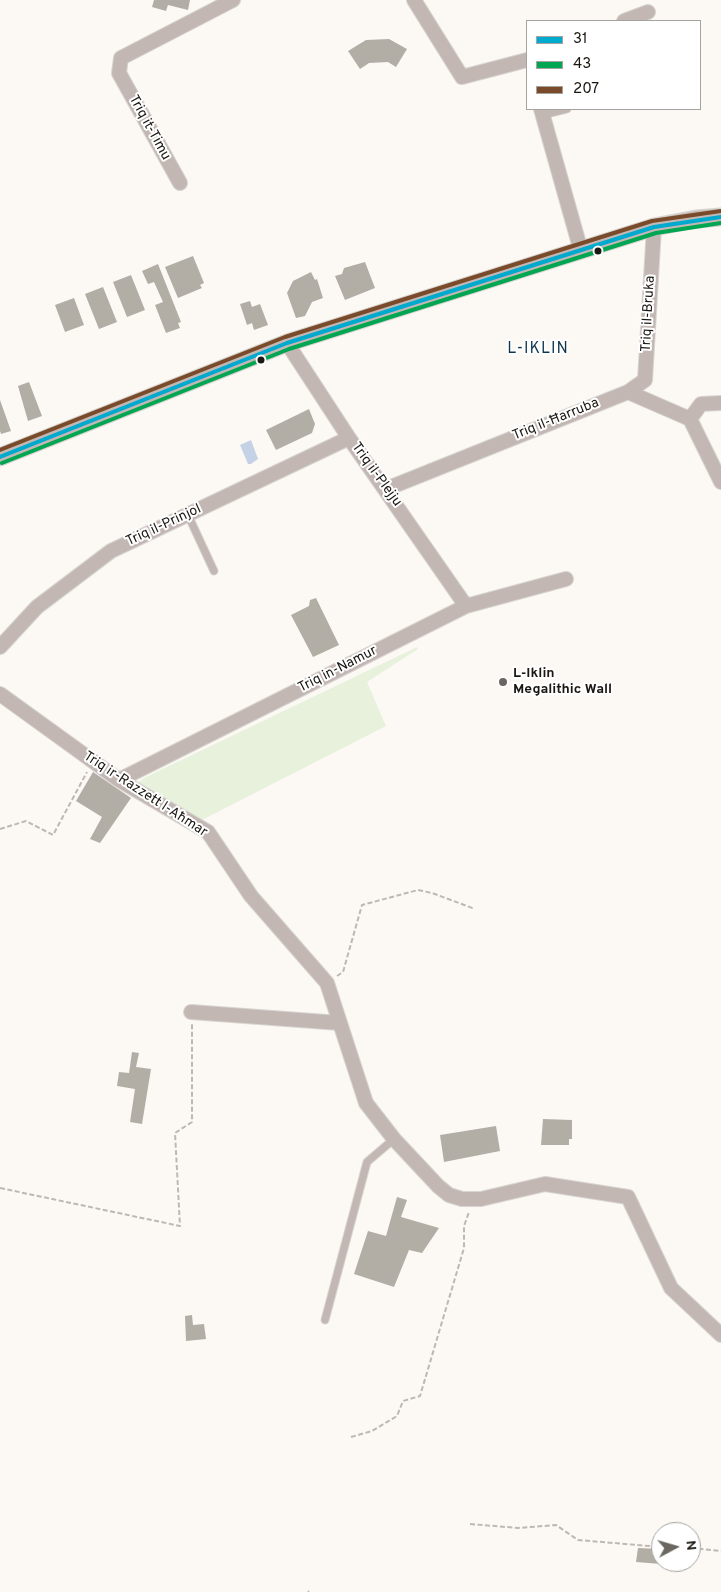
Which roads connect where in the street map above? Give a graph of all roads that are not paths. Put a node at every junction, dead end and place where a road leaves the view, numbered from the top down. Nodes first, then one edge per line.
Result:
1 (233, 0) edge
2 (414, 0) edge
3 (648, 12) dead end
4 (627, 20) edge
5 (525, 65) edge
6 (559, 110) edge
7 (542, 112) edge
8 (180, 183) dead end
9 (721, 217) edge
10 (654, 228) junction
11 (581, 251) junction
12 (287, 343) junction
13 (628, 392) junction
14 (721, 403) edge
15 (690, 418) junction
16 (349, 438) junction
17 (0, 457) edge
18 (721, 482) edge
19 (386, 489) junction
20 (188, 515) junction
21 (214, 572) dead end
22 (566, 579) dead end
23 (466, 606) junction
24 (0, 647) edge
25 (0, 694) edge
26 (119, 780) junction
27 (190, 1012) road end
28 (340, 1023) junction
29 (394, 1139) junction
30 (325, 1320) dead end
31 (721, 1335) edge

1 - 8 street, Triq it-Timu
2 - 5 street
3 - 4 street
6 - 7 lane
7 - 11 street
9 - 10 street
10 - 11 street
10 - 13 street, Triq il-Bruka
11 - 12 street
12 - 16 street, Triq il-Plejju
12 - 17 street
13 - 15 street
13 - 19 street, Triq il-Ħarruba
14 - 15 street
15 - 18 street
16 - 19 street, Triq il-Plejju
16 - 20 street, Triq il-Prinjol
19 - 23 street, Triq il-Plejju
20 - 21 lane
20 - 24 street, Triq il-Prinjol
22 - 23 street, Triq in-Namur
23 - 26 street, Triq in-Namur
25 - 26 street, Triq ir-Razzett l-Aħmar
26 - 28 street, Triq ir-Razzett l-Aħmar
27 - 28 street
28 - 29 street, Triq ir-Razzett l-Aħmar
29 - 30 lane
29 - 31 street, Triq ir-Razzett l-Aħmar

